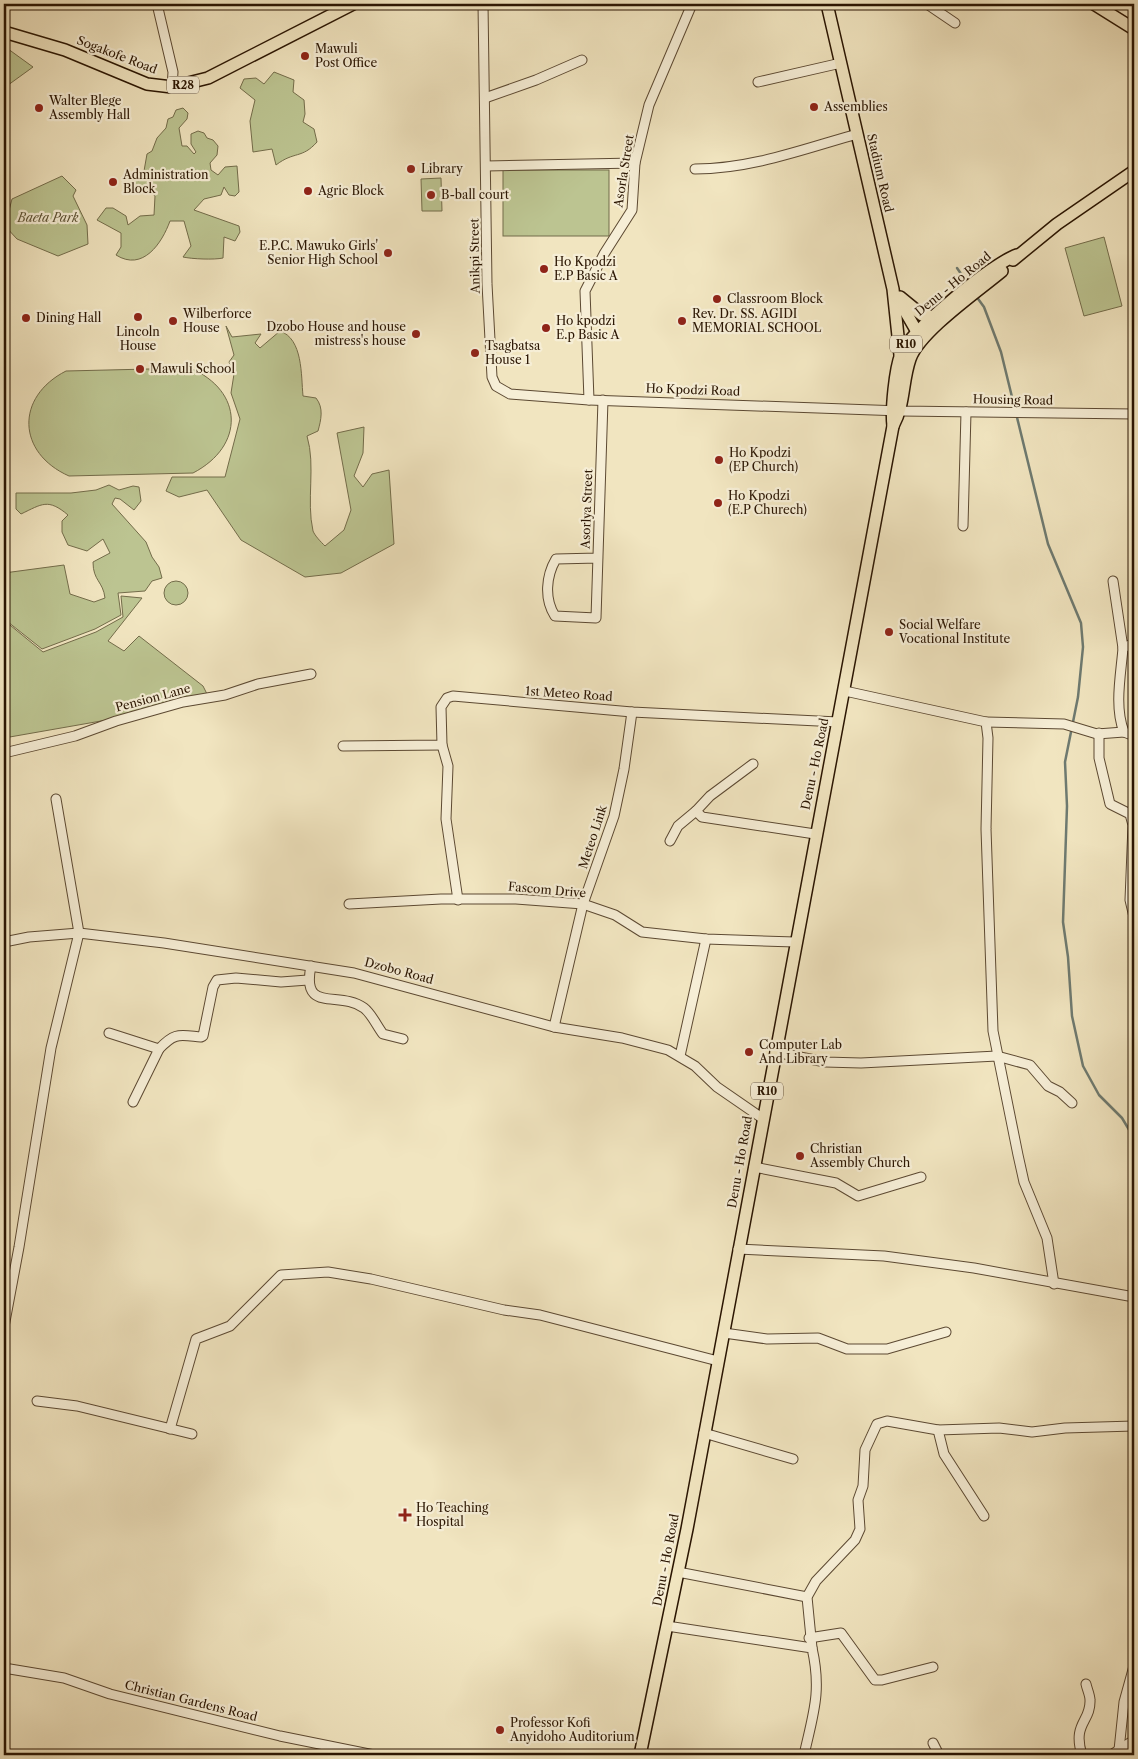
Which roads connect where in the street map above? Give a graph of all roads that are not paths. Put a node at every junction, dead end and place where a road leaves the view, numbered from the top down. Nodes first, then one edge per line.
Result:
1 (157, 4) edge
2 (352, 4) edge
3 (483, 4) edge
4 (692, 4) edge
5 (827, 4) edge
6 (927, 4) edge
7 (1094, 4) edge
8 (955, 23) dead end
9 (1134, 29) edge
10 (4, 32) edge
11 (582, 60) dead end
12 (841, 64) junction
13 (758, 82) dead end
14 (172, 87) junction
15 (485, 98) junction
16 (857, 134) junction
17 (635, 163) junction
18 (486, 166) junction
19 (695, 169) dead end
20 (1134, 171) edge
21 (893, 289) junction
22 (972, 290) junction
23 (934, 317) junction
24 (919, 336) junction
25 (900, 356) junction
26 (496, 386) joint
27 (589, 400) junction
28 (603, 400) junction
29 (896, 411) junction
30 (966, 412) junction
31 (1134, 414) edge
32 (963, 526) dead end
33 (598, 558) junction
34 (1112, 581) dead end
35 (1134, 643) edge
36 (1123, 648) junction
37 (311, 674) dead end
38 (845, 691) junction
39 (632, 712) junction
40 (838, 722) junction
41 (986, 722) junction
42 (1099, 733) junction
43 (1129, 734) edge
44 (442, 745) junction
45 (343, 746) dead end
46 (4, 753) edge
47 (753, 764) dead end
48 (56, 799) dead end
49 (696, 811) junction
50 (815, 834) junction
51 (670, 841) dead end
52 (458, 900) junction
53 (349, 904) dead end
54 (583, 904) junction
55 (1134, 918) edge
56 (79, 933) junction
57 (706, 938) junction
58 (4, 942) edge
59 (795, 942) junction
60 (311, 966) junction
61 (308, 980) junction
62 (554, 1026) junction
63 (108, 1033) dead end
64 (403, 1039) dead end
65 (159, 1049) junction
66 (775, 1052) junction
67 (680, 1056) junction
68 (996, 1056) junction
69 (133, 1102) dead end
70 (1072, 1103) dead end
71 (762, 1118) junction
72 (754, 1166) junction
73 (921, 1177) dead end
74 (738, 1249) junction
75 (1054, 1284) junction
76 (1134, 1298) edge
77 (4, 1327) edge
78 (946, 1332) dead end
79 (724, 1333) junction
80 (718, 1360) junction
81 (37, 1401) dead end
82 (1134, 1426) edge
83 (170, 1429) junction
84 (938, 1430) junction
85 (704, 1433) junction
86 (192, 1434) dead end
87 (793, 1459) dead end
88 (984, 1516) dead end
89 (678, 1572) junction
90 (807, 1597) junction
91 (667, 1626) junction
92 (809, 1638) junction
93 (812, 1648) junction
94 (1134, 1666) edge
95 (932, 1667) dead end
96 (4, 1668) edge
97 (1086, 1684) dead end
98 (1134, 1740) edge
99 (933, 1743) dead end
100 (1115, 1753) edge
101 (374, 1755) edge
102 (640, 1755) edge
103 (804, 1755) edge
104 (938, 1755) edge
105 (1082, 1755) edge

1 - 14 street
2 - 14 main road, Sogakofe Road / R28
3 - 15 street, Anikpi Street
4 - 17 street, Asorla Street
5 - 12 main road, Stadium Road
6 - 8 street
7 - 9 main road
10 - 14 main road, Sogakofe Road / R28
11 - 15 street
12 - 13 street
12 - 16 main road, Stadium Road
15 - 18 street, Anikpi Street
16 - 19 street
16 - 21 main road, Stadium Road
17 - 18 street
17 - 27 street, Asorla Street
18 - 26 street, Anikpi Street
20 - 22 main road, Denu - Ho Road / R10
21 - 23 main road
21 - 24 main road, Stadium Road
21 - 25 main road, Stadium Road
22 - 23 main road, Denu - Ho Road / R10
22 - 24 main road, Denu - Ho Road / R10
23 - 24 main road, Denu - Ho Road / R10
24 - 25 main road, Denu - Ho Road / R10
24 - 29 main road, Denu - Ho Road / R10
25 - 29 main road, Denu - Ho Road / R10
26 - 27 street, Ho Kpodzi Road
27 - 28 street, Ho Kpodzi Road
28 - 29 street, Ho Kpodzi Road
28 - 33 street, Asorlya Street
29 - 30 street, Housing Road
29 - 38 main road, Denu - Ho Road / R10
30 - 31 street, Housing Road
30 - 32 street
33 - 33 street, Asorlya Street
34 - 36 street
35 - 36 street
36 - 43 street
37 - 46 street, Pension Lane
38 - 40 main road, Denu - Ho Road / R10
38 - 41 street
39 - 40 street, 1st Meteo Road
39 - 44 street, 1st Meteo Road
39 - 54 street, Meteo Link
40 - 50 main road, Denu - Ho Road / R10
41 - 42 street
41 - 68 street
42 - 43 street
42 - 55 street
44 - 45 street
44 - 52 street
47 - 49 street
48 - 56 street
49 - 50 street
49 - 51 street
50 - 59 main road, Denu - Ho Road / R10
52 - 53 street, Fascom Drive
52 - 54 street, Fascom Drive
54 - 57 street, Fascom Drive
54 - 62 street, Meteo Link
56 - 58 street, Dzobo Road
56 - 60 street, Dzobo Road
56 - 77 street
57 - 59 street, Fascom Drive
57 - 67 street
59 - 66 main road, Denu - Ho Road / R10
60 - 61 street
60 - 62 street, Dzobo Road
61 - 64 street
61 - 65 street
62 - 67 street, Dzobo Road
63 - 65 street
65 - 69 street
66 - 68 street
66 - 71 main road, Denu - Ho Road / R10
67 - 71 street, Dzobo Road
68 - 70 street
68 - 75 street
71 - 72 main road, Denu - Ho Road / R10
72 - 73 street
72 - 74 main road, Denu - Ho Road / R10
74 - 75 street
74 - 79 main road, Denu - Ho Road / R10
75 - 76 street
78 - 79 street
79 - 80 main road, Denu - Ho Road / R10
80 - 83 street
80 - 85 main road, Denu - Ho Road / R10
81 - 83 street
82 - 84 street
83 - 86 street
84 - 88 street
84 - 90 street
85 - 87 street
85 - 89 main road, Denu - Ho Road / R10
89 - 90 street
89 - 91 main road, Denu - Ho Road / R10
90 - 92 street
91 - 93 street
91 - 102 main road, Denu - Ho Road / R10
92 - 93 street
92 - 95 street
93 - 103 street
94 - 100 street
96 - 101 street, Christian Gardens Road
97 - 105 street
98 - 100 street
99 - 104 street

